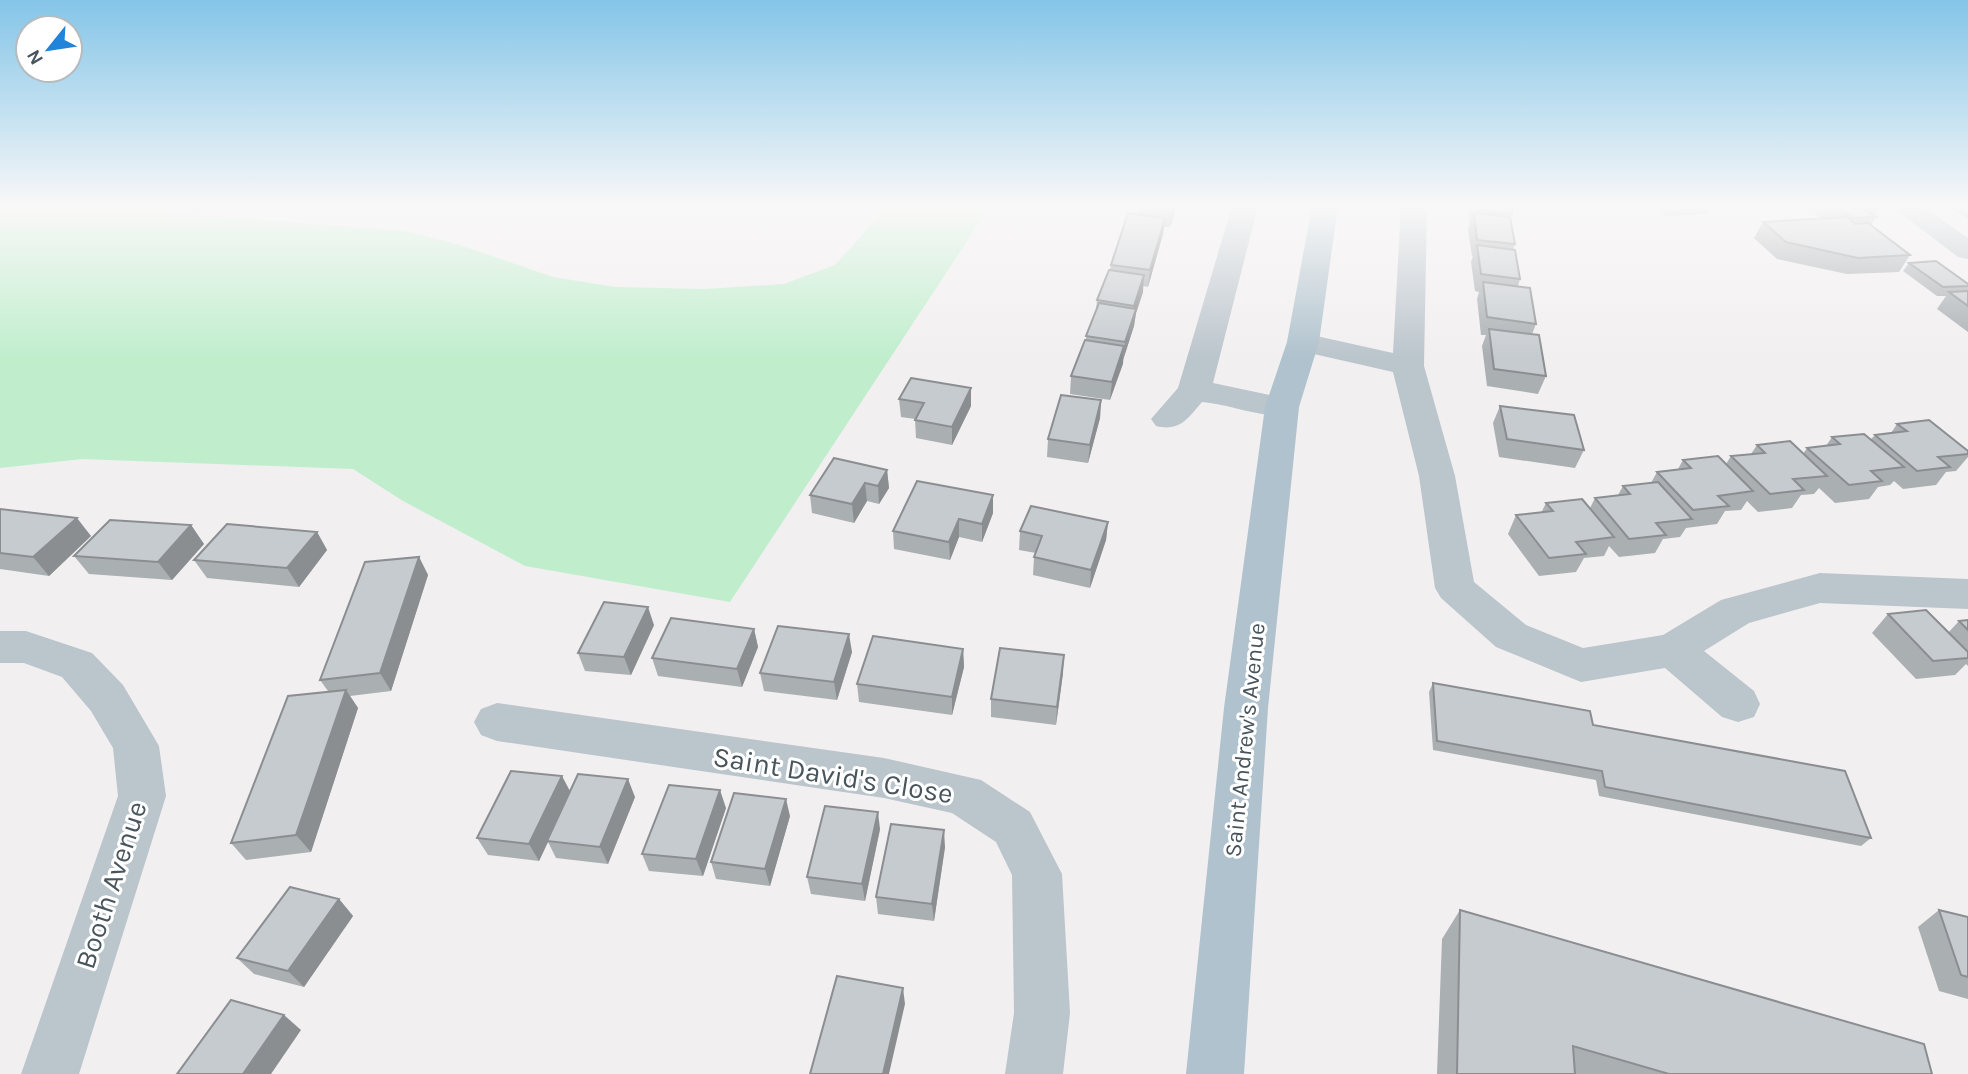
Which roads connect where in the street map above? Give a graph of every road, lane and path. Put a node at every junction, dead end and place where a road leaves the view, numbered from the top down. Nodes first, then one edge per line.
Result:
1 (1231, 256) edge
2 (1317, 256) edge
3 (1412, 256) edge
4 (1303, 342) junction
5 (1408, 366) junction
6 (1194, 391) junction
7 (1282, 407) junction
8 (1168, 419) dead end
9 (1968, 594) edge
10 (0, 647) edge
11 (1673, 650) junction
12 (1738, 704) dead end
13 (497, 722) dead end
14 (50, 1074) edge
15 (1034, 1074) edge
16 (1215, 1074) edge

1 - 6 street
2 - 4 main road, Saint Andrew's Avenue
3 - 5 street
4 - 5 street
4 - 7 main road, Saint Andrew's Avenue
5 - 11 street
6 - 7 street
6 - 8 street
7 - 16 main road, Saint Andrew's Avenue
9 - 11 street
10 - 14 street, Booth Avenue
11 - 12 street
13 - 15 street, Saint David's Close

